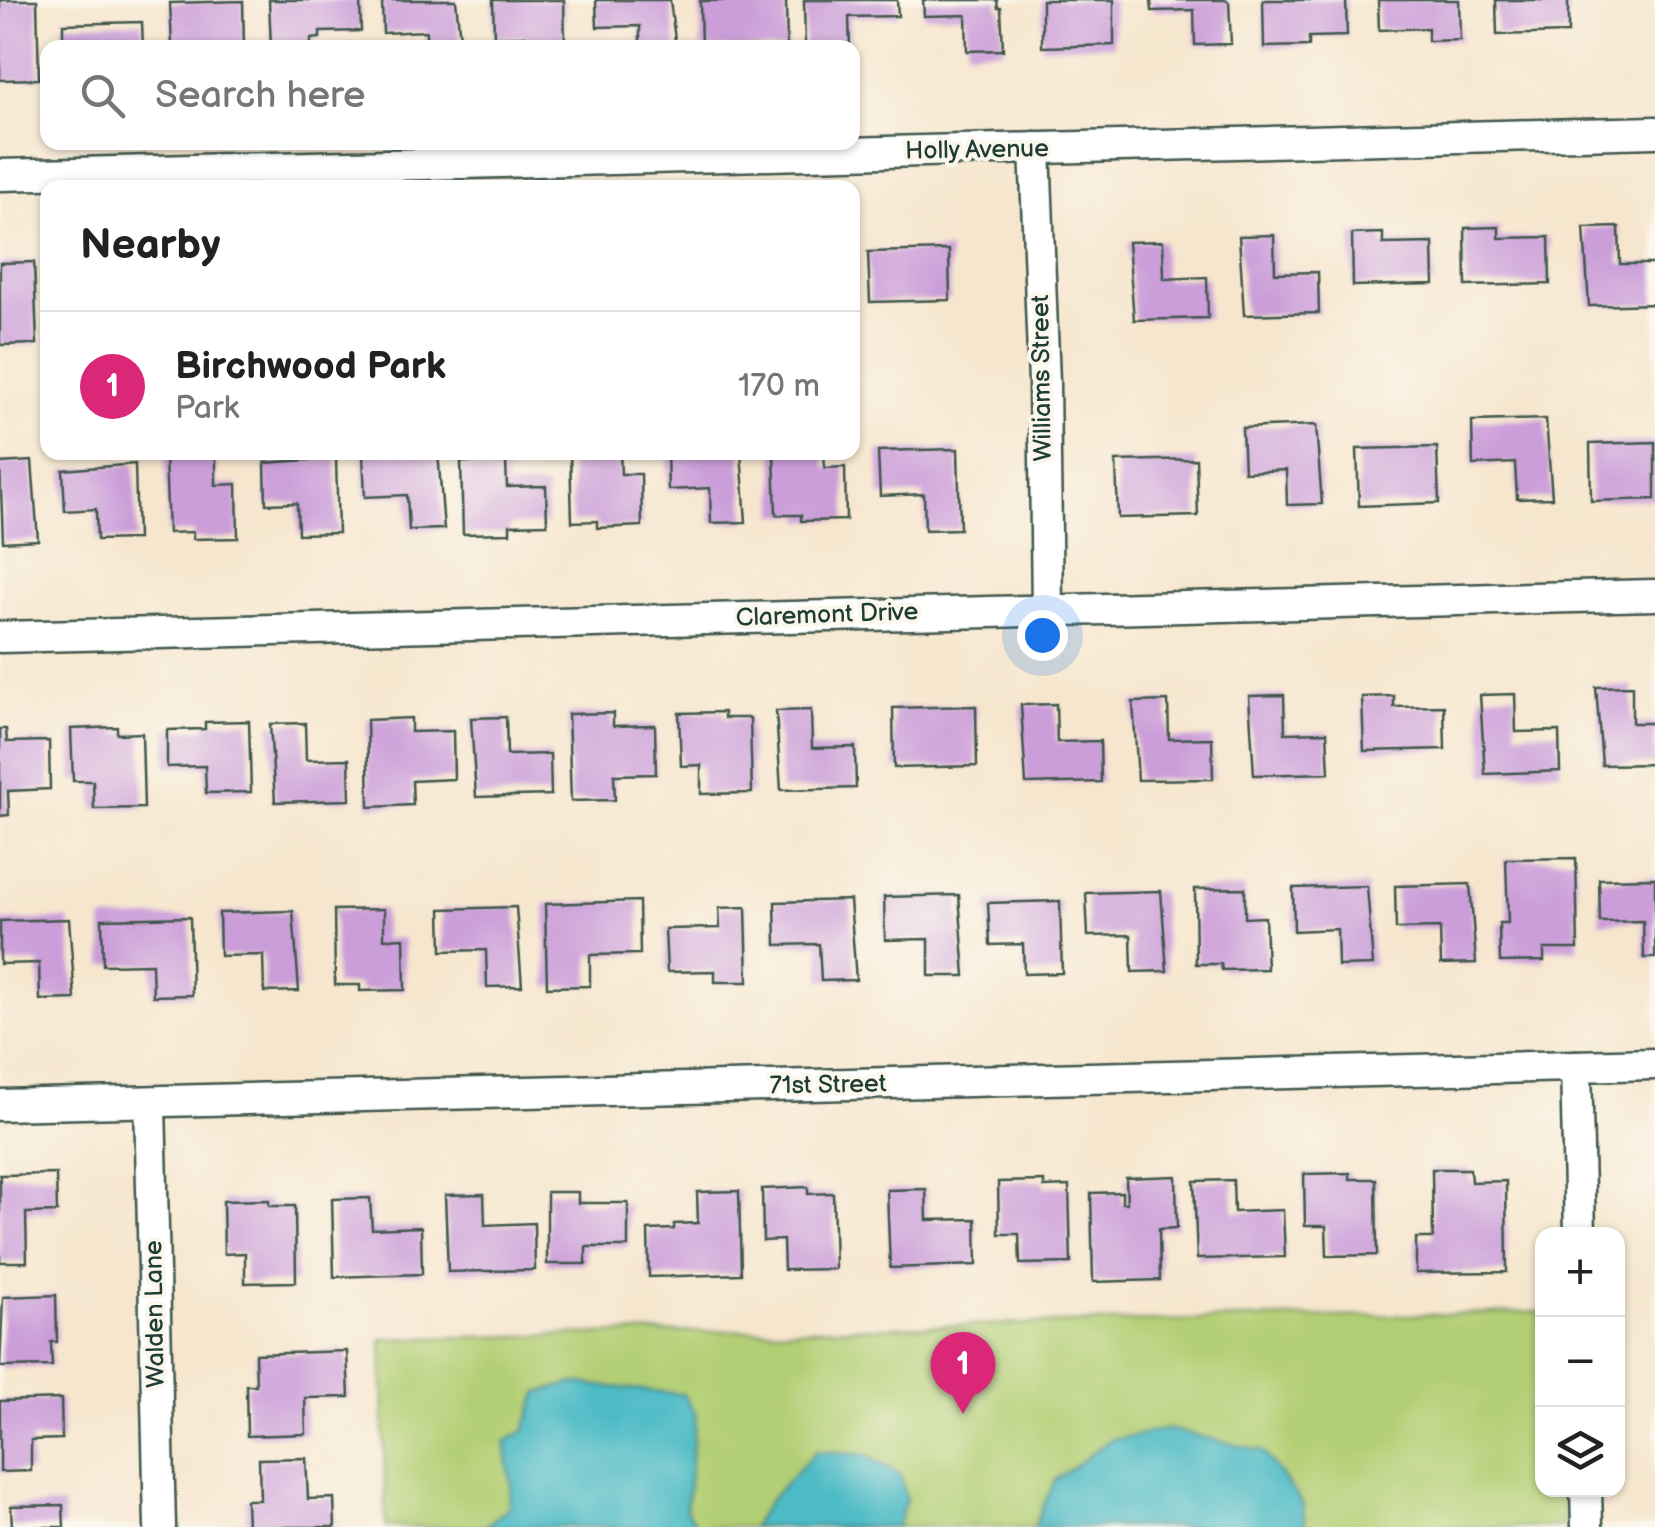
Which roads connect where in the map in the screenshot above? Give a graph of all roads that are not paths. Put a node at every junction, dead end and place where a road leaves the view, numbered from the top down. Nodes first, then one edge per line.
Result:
1 (1655, 132) edge
2 (1035, 148) junction
3 (0, 175) edge
4 (1655, 595) edge
5 (1046, 609) junction
6 (0, 637) edge
7 (1655, 1064) edge
8 (1576, 1066) junction
9 (150, 1102) junction
10 (0, 1105) edge
11 (1580, 1227) edge
12 (1586, 1497) edge
13 (160, 1527) edge
14 (1587, 1527) edge

1 - 2 street, Holly Avenue
2 - 3 street, Holly Avenue
2 - 5 street, Williams Street
4 - 5 street, Claremont Drive
5 - 6 street, Claremont Drive
7 - 8 street, 71st Street
8 - 9 street, 71st Street
8 - 11 street
9 - 10 street, 71st Street
9 - 13 street, Walden Lane
12 - 14 street

